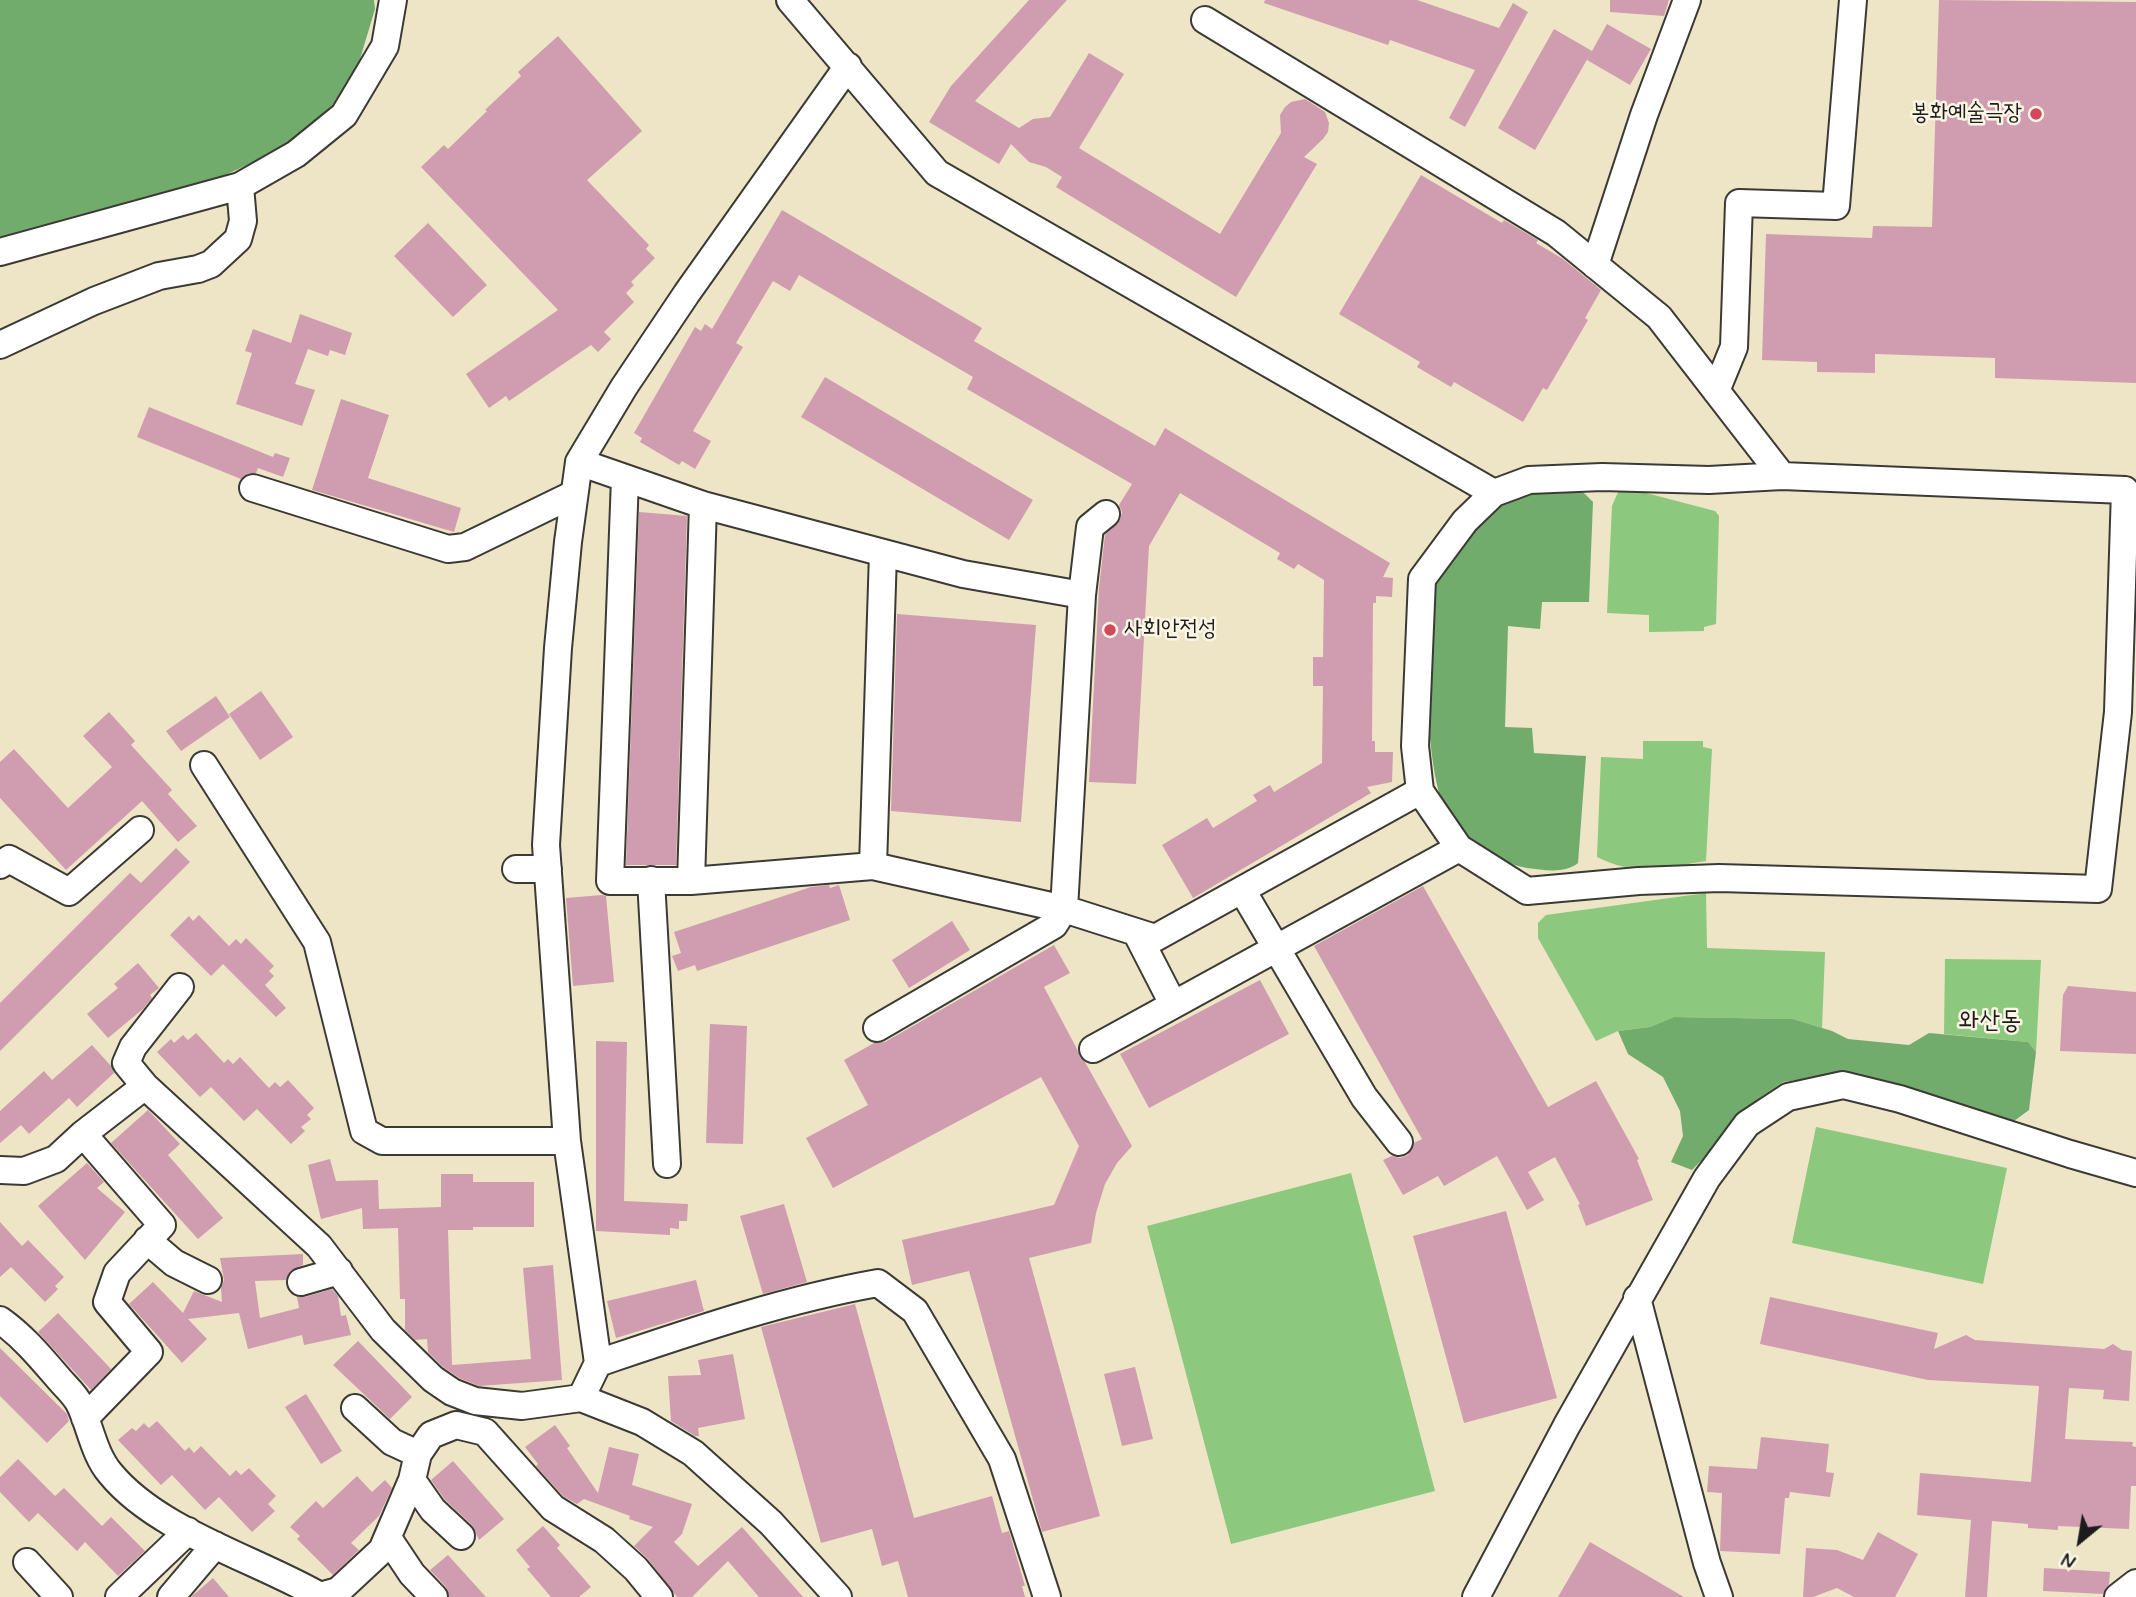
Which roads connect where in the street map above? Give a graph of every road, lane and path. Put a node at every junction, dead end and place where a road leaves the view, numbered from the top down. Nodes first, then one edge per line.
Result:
1 (393, 0) edge
2 (790, 0) edge
3 (1688, 0) edge
4 (1853, 0) edge
5 (1205, 20) dead end
6 (848, 66) junction
7 (240, 186) junction
8 (0, 251) edge
9 (1595, 265) junction
10 (0, 345) edge
11 (1716, 391) junction
12 (579, 462) junction
13 (1782, 476) junction
14 (625, 478) junction
15 (2131, 485) edge
16 (253, 488) dead end
17 (1494, 493) junction
18 (574, 494) junction
19 (703, 505) junction
20 (1106, 514) dead end
21 (883, 553) junction
22 (1082, 595) junction
23 (2127, 712) edge
24 (204, 765) dead end
25 (1420, 791) junction
26 (140, 830) dead end
27 (1459, 848) junction
28 (0, 865) edge
29 (873, 866) junction
30 (516, 869) dead end
31 (548, 869) junction
32 (652, 880) junction
33 (691, 881) junction
34 (1242, 890) junction
35 (1064, 909) junction
36 (1136, 932) junction
37 (1275, 947) junction
38 (180, 987) dead end
39 (1173, 1004) junction
40 (877, 1028) dead end
41 (1093, 1049) dead end
42 (145, 1086) junction
43 (83, 1134) junction
44 (567, 1141) junction
45 (1399, 1142) dead end
46 (667, 1164) dead end
47 (0, 1170) edge
48 (2136, 1173) edge
49 (147, 1240) junction
50 (339, 1271) junction
51 (208, 1280) dead end
52 (301, 1282) dead end
53 (1637, 1298) junction
54 (0, 1320) edge
55 (598, 1363) junction
56 (581, 1398) junction
57 (355, 1408) dead end
58 (85, 1418) junction
59 (418, 1454) junction
60 (412, 1480) junction
61 (188, 1531) junction
62 (461, 1536) dead end
63 (388, 1538) junction
64 (215, 1545) junction
65 (27, 1562) dead end
66 (2136, 1583) edge
67 (59, 1597) edge
68 (119, 1597) edge
69 (171, 1597) edge
70 (321, 1597) edge
71 (434, 1597) edge
72 (659, 1597) edge
73 (838, 1597) edge
74 (1047, 1597) edge
75 (1476, 1597) edge
76 (1719, 1597) edge
77 (2118, 1597) edge

1 - 7 street
2 - 6 street
3 - 9 street
4 - 11 street
5 - 9 street
6 - 12 street
6 - 17 street
7 - 8 street
7 - 10 street
9 - 11 street
11 - 13 street
12 - 14 street
12 - 18 street
13 - 15 street
13 - 17 street
14 - 19 street
14 - 32 street
15 - 23 street
16 - 18 street
17 - 25 street
18 - 31 street
19 - 21 street
19 - 33 street
20 - 22 street
21 - 22 street
21 - 29 street
22 - 35 street
23 - 27 street
24 - 44 street
25 - 27 street
25 - 34 street
26 - 28 street
27 - 37 street
29 - 33 street
29 - 35 street
30 - 31 street
31 - 44 street
32 - 33 street
32 - 46 street
34 - 36 street
34 - 37 street
35 - 36 street
35 - 40 street
36 - 39 street
37 - 39 street
37 - 45 street
38 - 42 street
39 - 41 street
42 - 43 street
42 - 50 street
43 - 47 street
43 - 49 street
44 - 55 street
48 - 53 street
49 - 51 street
49 - 58 street
50 - 52 street
50 - 56 street
53 - 75 street
53 - 76 street
54 - 58 street
55 - 56 street
55 - 74 street
56 - 73 street
57 - 59 street
58 - 61 street
59 - 60 street
59 - 72 street
60 - 62 street
60 - 63 street
61 - 64 street
61 - 68 street
63 - 70 street
63 - 71 street
64 - 69 street
64 - 70 street
65 - 67 street
66 - 77 street

